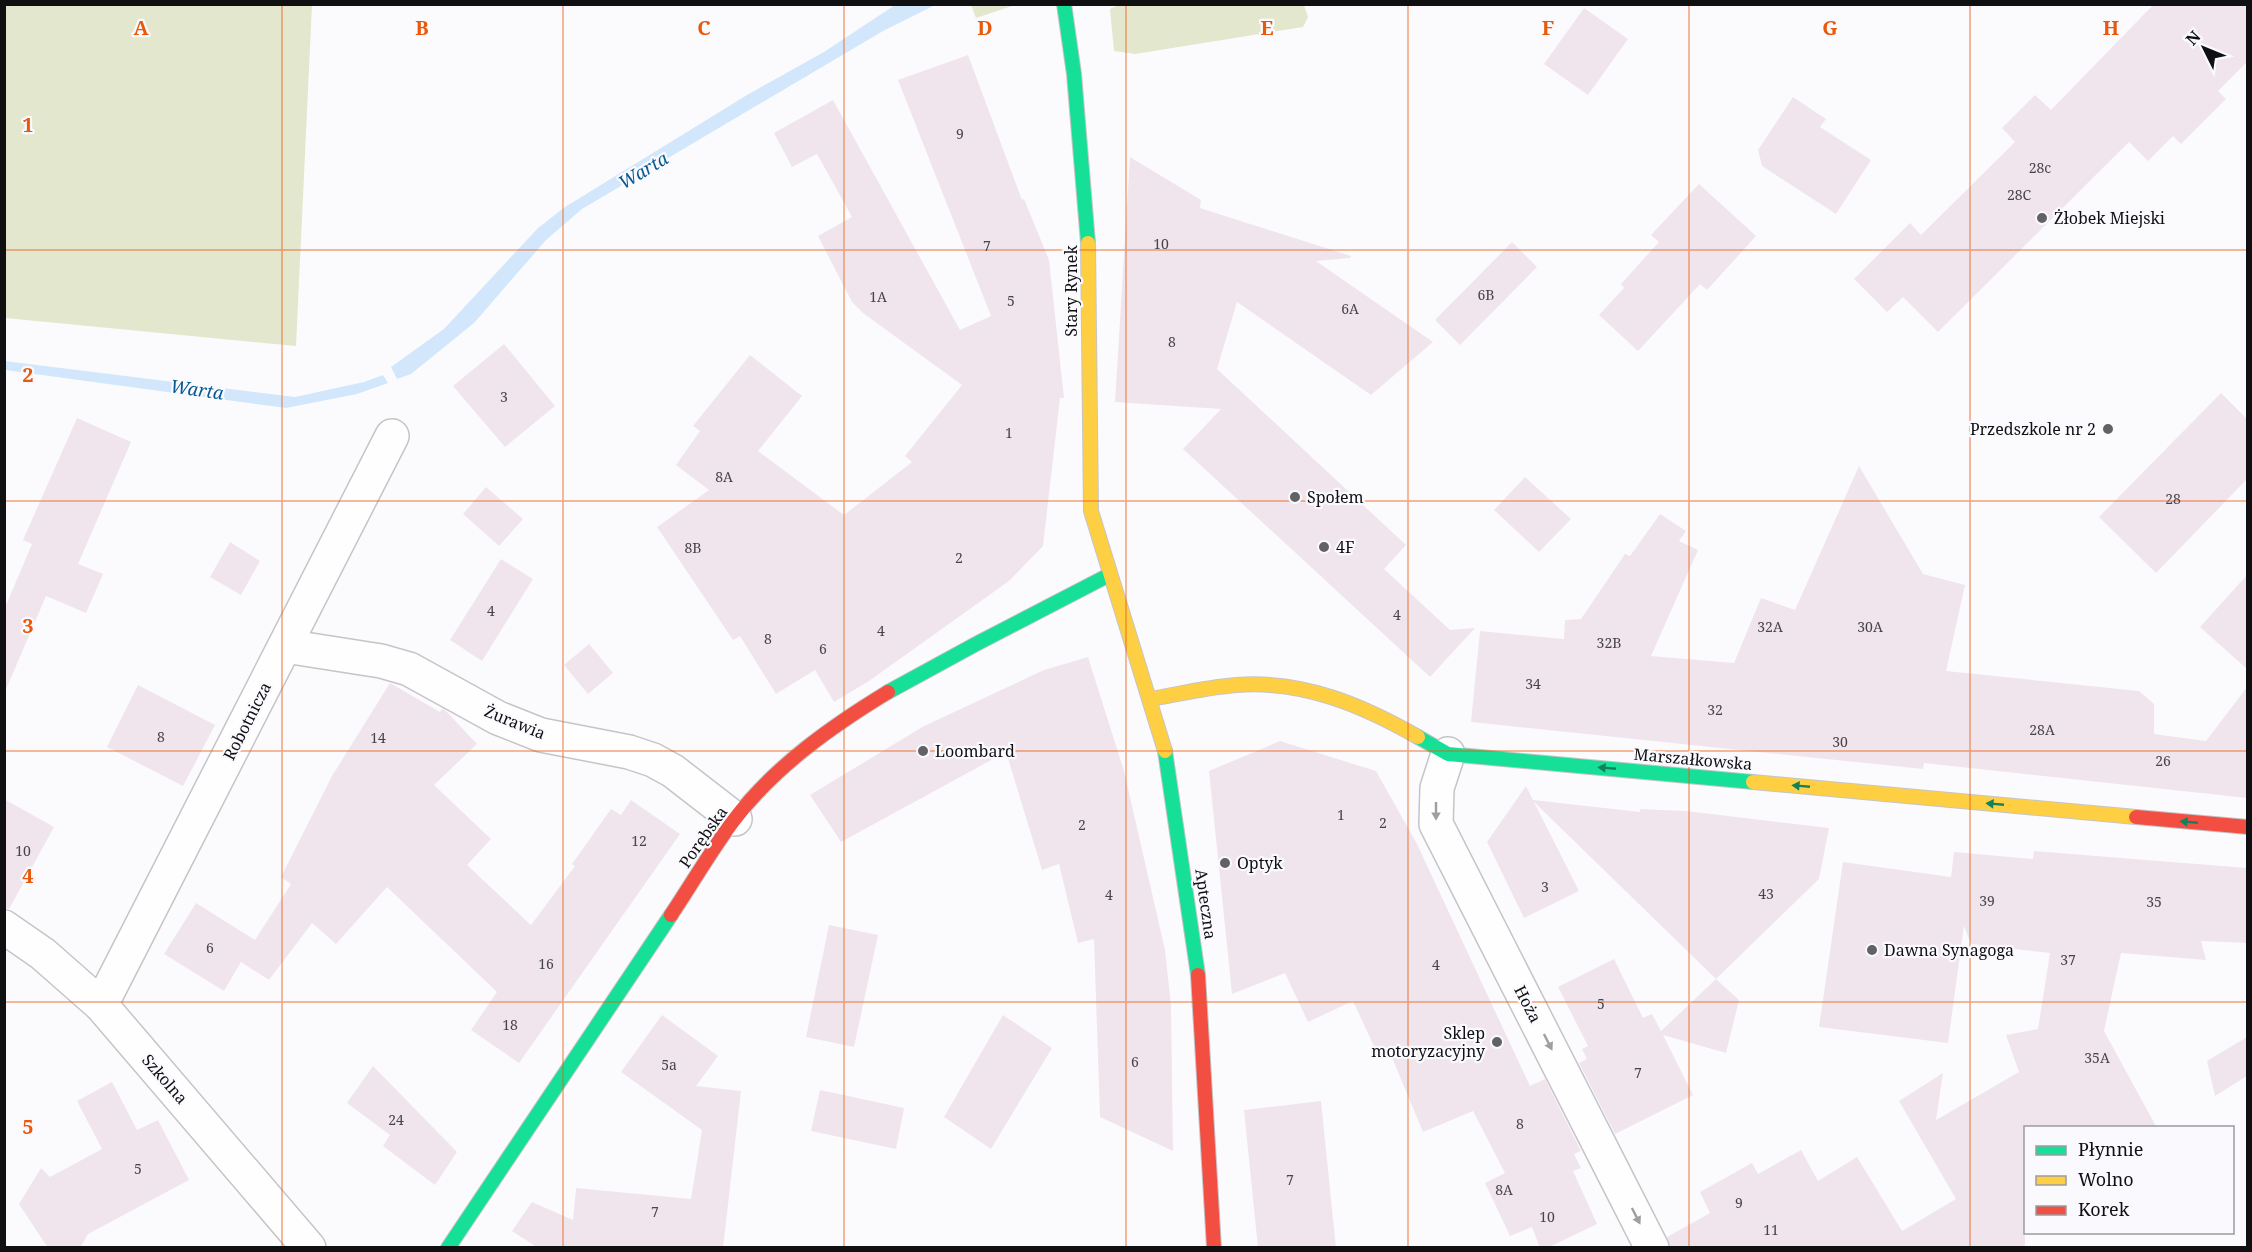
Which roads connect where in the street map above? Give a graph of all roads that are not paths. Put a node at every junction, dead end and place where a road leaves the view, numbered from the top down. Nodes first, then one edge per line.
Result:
1 (1064, 4) edge
2 (392, 436) dead end
3 (1109, 575) junction
4 (285, 646) junction
5 (1151, 699) junction
6 (1448, 754) junction
7 (735, 819) junction
8 (2247, 827) edge
9 (4, 927) edge
10 (101, 1005) junction
11 (309, 1248) edge
12 (448, 1248) edge
13 (1214, 1248) edge
14 (1652, 1248) edge

1 - 3 street, Stary Rynek
2 - 4 street, Robotnicza
3 - 5 street, Apteczna
3 - 7 street, Porębska
4 - 7 street, Żurawia
4 - 10 street, Robotnicza
5 - 6 street, Marszałkowska
5 - 13 street, Apteczna
8 -> 6 street, Marszałkowska
6 -> 14 street, Hoża
7 - 12 street, Porębska
9 - 10 street, Szkolna
10 - 11 street, Szkolna

